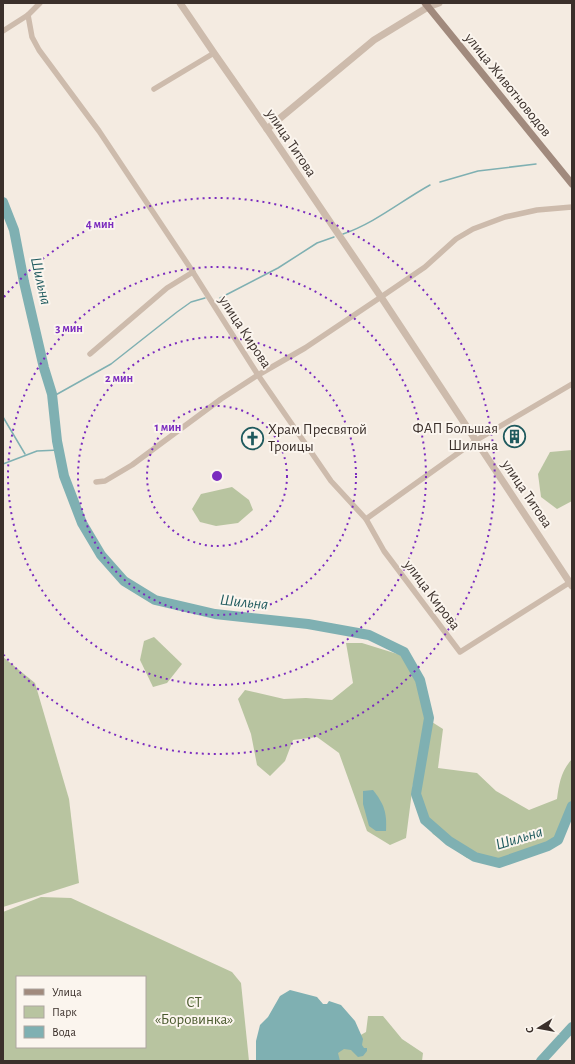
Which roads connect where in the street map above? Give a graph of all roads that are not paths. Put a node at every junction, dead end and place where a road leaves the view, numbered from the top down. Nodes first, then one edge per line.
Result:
1 (40, 3) edge
2 (180, 3) edge
3 (439, 3) edge
4 (426, 5) edge
5 (28, 15) junction
6 (3, 31) edge
7 (214, 53) junction
8 (154, 89) dead end
9 (267, 128) junction
10 (572, 184) edge
11 (572, 207) edge
12 (193, 272) junction
13 (381, 297) junction
14 (90, 354) dead end
15 (258, 375) junction
16 (572, 384) edge
17 (475, 441) junction
18 (96, 482) dead end
19 (366, 519) junction
20 (571, 583) edge

1 - 5 street
2 - 7 street, улица Титова
3 - 4 street
4 - 9 street
4 - 10 main road, улица Животноводов
5 - 6 street
5 - 12 street, улица Кирова
7 - 8 street
7 - 9 street, улица Титова
9 - 13 street, улица Титова
11 - 13 street
12 - 14 street
12 - 15 street, улица Кирова
13 - 15 street
13 - 17 street, улица Титова
15 - 18 street
15 - 19 street, улица Кирова
16 - 17 street
17 - 19 street
17 - 20 street, улица Титова
19 - 20 street, улица Кирова

